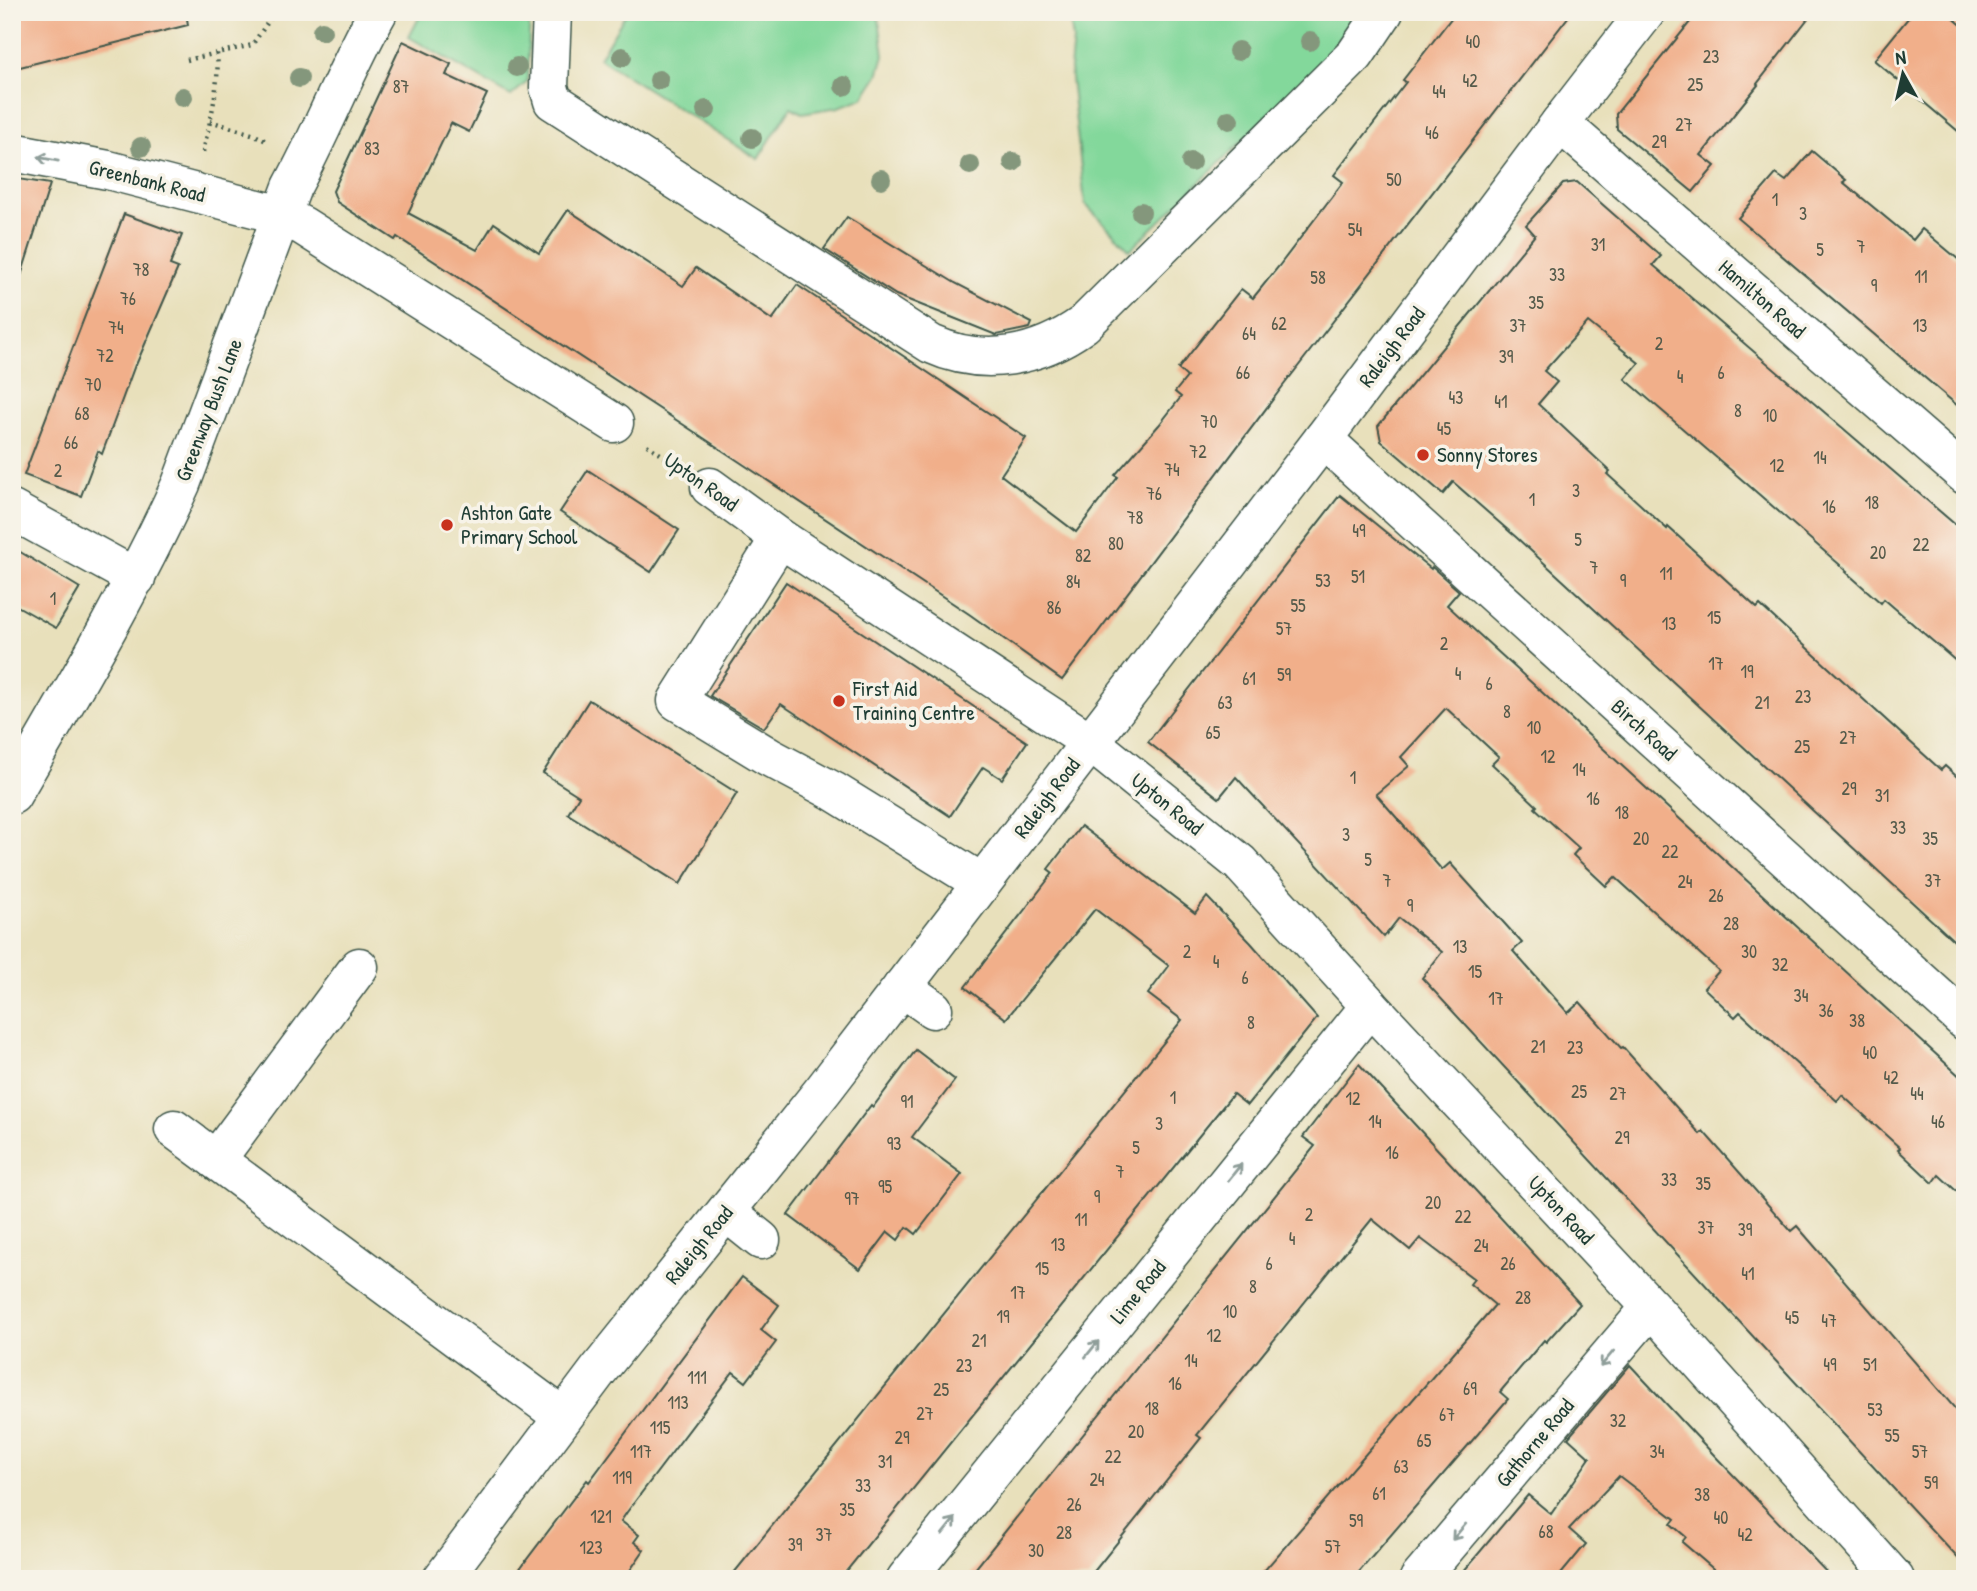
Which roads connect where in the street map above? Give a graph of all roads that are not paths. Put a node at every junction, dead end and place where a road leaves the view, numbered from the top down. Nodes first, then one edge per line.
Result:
1 (378, 12) edge
2 (552, 12) edge
3 (1384, 12) edge
4 (1646, 12) edge
5 (1560, 123) junction
6 (12, 152) edge
7 (281, 215) junction
8 (614, 423) road end
9 (1323, 439) junction
10 (1965, 475) edge
11 (710, 487) road end
12 (12, 510) edge
13 (780, 538) junction
14 (136, 578) junction
15 (1090, 742) junction
16 (12, 795) edge
17 (982, 883) junction
18 (359, 967) dead end
19 (902, 987) junction
20 (1370, 1006) junction
21 (933, 1009) dead end
22 (1965, 1021) edge
23 (174, 1129) dead end
24 (216, 1160) junction
25 (726, 1212) junction
26 (761, 1240) dead end
27 (1651, 1307) junction
28 (563, 1417) junction
29 (442, 1579) edge
30 (906, 1579) edge
31 (1419, 1579) edge
32 (1895, 1579) edge

1 - 7 street, Greenway Bush Lane
2 - 3 street
4 - 5 street, Raleigh Road
5 - 9 street, Raleigh Road
5 - 10 street, Hamilton Road
7 -> 6 street, Greenbank Road
7 - 8 street
7 - 14 street, Greenway Bush Lane
9 - 15 street, Raleigh Road
9 - 22 street, Birch Road
11 - 13 street, Upton Road
12 - 14 street
13 - 15 street, Upton Road
13 - 17 street
14 - 16 street, Greenway Bush Lane
15 - 17 street, Raleigh Road
15 - 20 street, Upton Road
17 - 19 street, Raleigh Road
18 - 24 street
19 - 21 street
19 - 25 street, Raleigh Road
20 - 27 street, Upton Road
30 -> 20 street, Lime Road
23 - 24 street
24 - 28 street
25 - 26 street
25 - 28 street, Raleigh Road
27 -> 31 street, Gathorne Road
27 - 32 street, Upton Road
28 - 29 street, Raleigh Road

